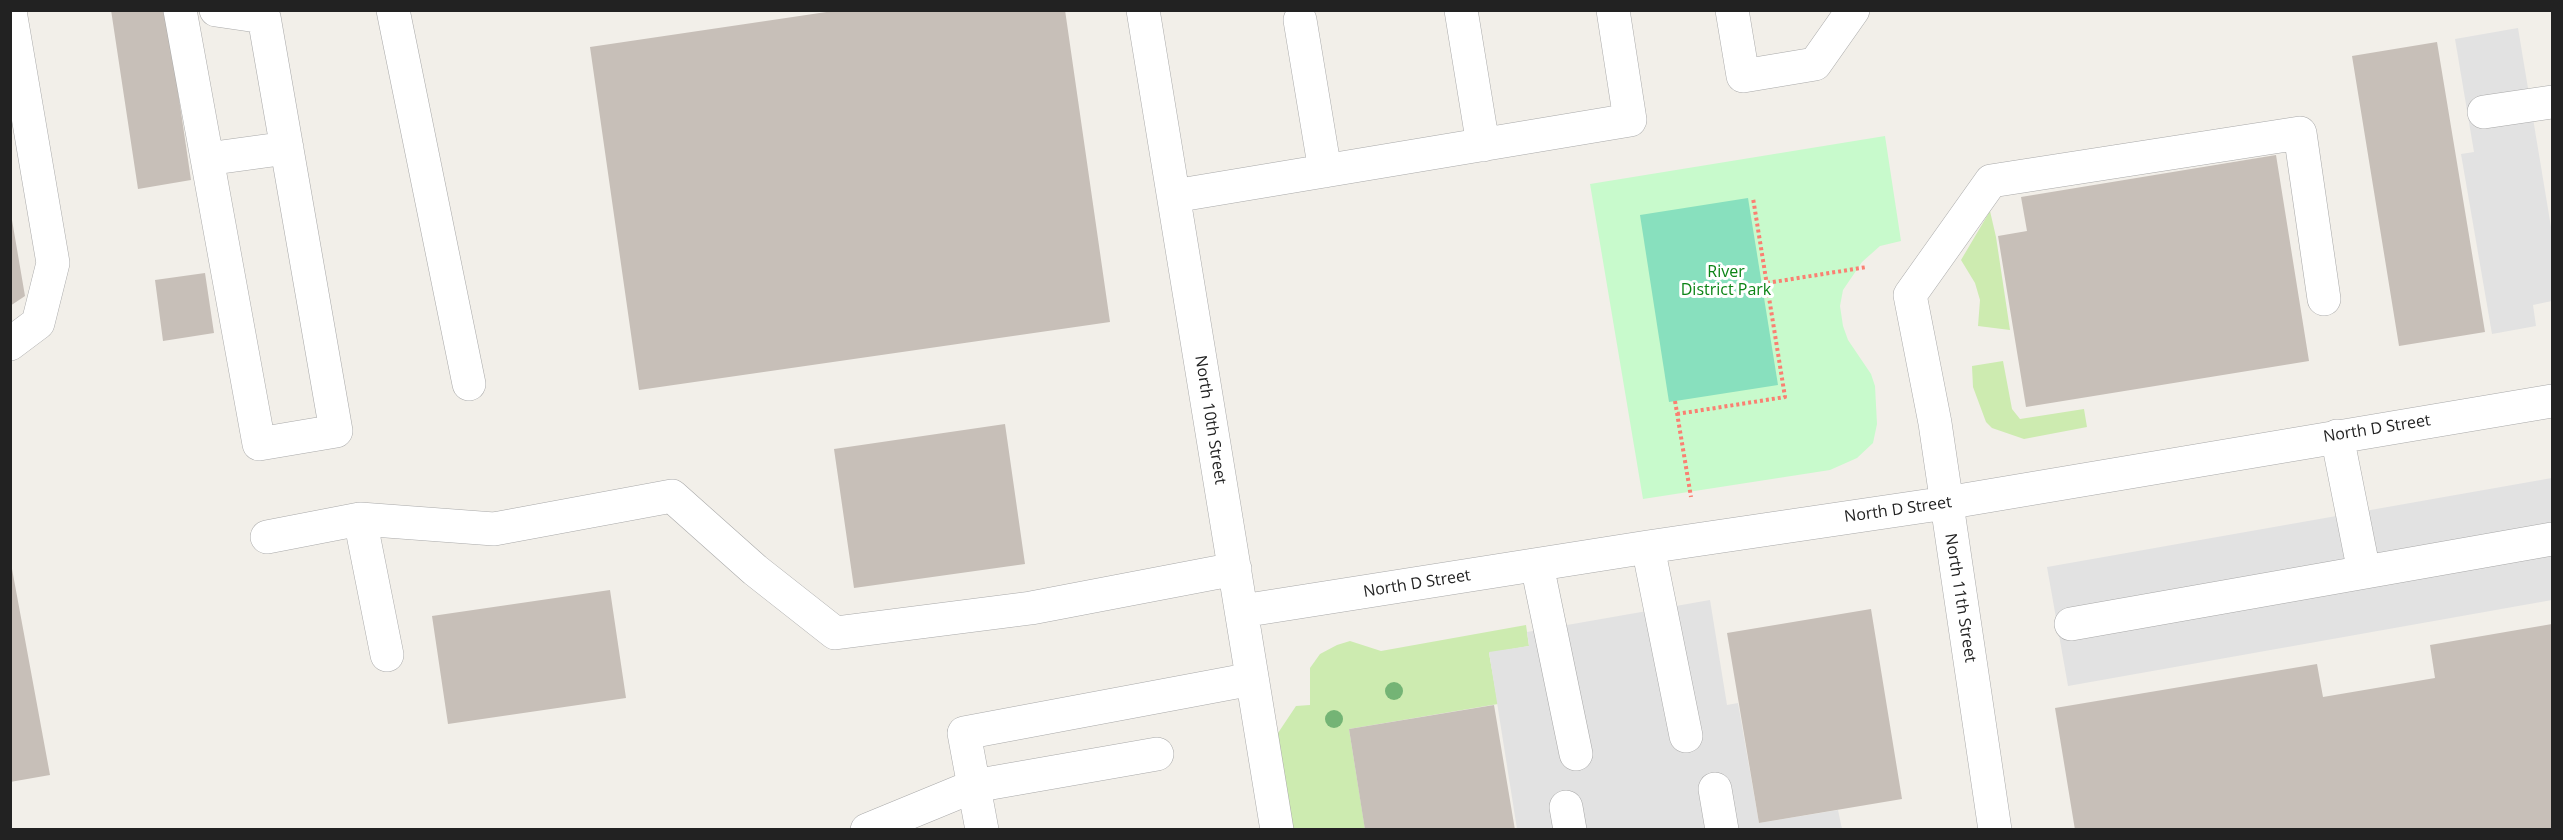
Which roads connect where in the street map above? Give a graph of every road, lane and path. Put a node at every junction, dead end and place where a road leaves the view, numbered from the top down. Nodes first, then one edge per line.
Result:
1 (10, 10) edge
2 (180, 10) edge
3 (216, 10) edge
4 (393, 10) edge
5 (1143, 10) edge
6 (1461, 10) edge
7 (1612, 10) edge
8 (1732, 10) edge
9 (1853, 10) edge
10 (1300, 20) dead end
11 (2553, 102) edge
12 (2484, 112) dead end
13 (1483, 145) junction
14 (287, 148) junction
15 (207, 159) junction
16 (1325, 171) junction
17 (1174, 196) junction
18 (1753, 198) dead end
19 (1867, 267) dead end
20 (1767, 283) junction
21 (2324, 299) dead end
22 (10, 344) edge
23 (469, 384) dead end
24 (1675, 401) dead end
25 (2553, 401) edge
26 (1677, 414) junction
27 (2337, 436) junction
28 (1691, 497) dead end
29 (1946, 503) junction
30 (360, 519) junction
31 (267, 537) dead end
32 (2553, 539) edge
33 (1648, 547) junction
34 (1537, 565) junction
35 (1235, 569) junction
36 (2364, 572) junction
37 (1242, 611) junction
38 (2071, 624) dead end
39 (387, 655) dead end
40 (1252, 679) junction
41 (1686, 736) dead end
42 (1157, 754) dead end
43 (1576, 754) dead end
44 (974, 786) junction
45 (1715, 789) dead end
46 (867, 830) edge
47 (982, 830) edge
48 (1277, 830) edge
49 (1722, 830) edge
50 (1995, 830) edge

1 - 22 street
2 - 15 street
3 - 14 street
4 - 23 street
5 - 17 street, North 10th Street
6 - 13 street
7 - 13 street
8 - 9 street
10 - 16 street
11 - 12 street
13 - 16 street
14 - 15 street
14 - 15 street
16 - 17 street
17 - 35 street, North 10th Street
18 - 20 path
19 - 20 path
20 - 26 path
21 - 29 street, North 11th Street
24 - 26 path
25 - 27 street, North D Street
26 - 28 path
27 - 29 street, North D Street
27 - 36 street
29 - 33 street, North D Street
29 - 50 street, North 11th Street
30 - 31 street
30 - 35 street
30 - 39 street
32 - 36 street
33 - 34 street, North D Street
33 - 41 street
34 - 37 street, North D Street
34 - 43 street
35 - 37 street, North 10th Street
36 - 38 street
37 - 40 street, North 10th Street
40 - 44 street
40 - 48 street, North 10th Street
42 - 44 street
44 - 46 street
44 - 47 street
45 - 49 street

